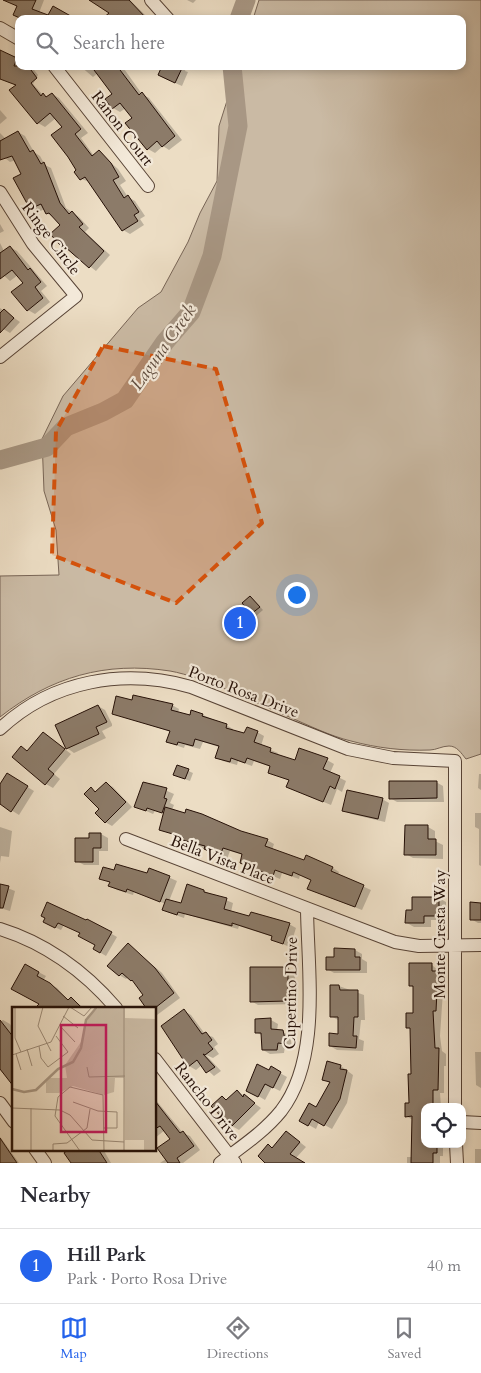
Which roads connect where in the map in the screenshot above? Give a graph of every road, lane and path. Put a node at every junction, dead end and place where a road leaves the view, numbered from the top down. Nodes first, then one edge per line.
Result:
1 (151, 0) edge
2 (164, 15) edge
3 (0, 28) edge
4 (15, 36) edge
5 (57, 70) edge
6 (148, 186) dead end
7 (0, 192) edge
8 (0, 357) edge
9 (0, 729) edge
10 (455, 761) joint
11 (126, 839) dead end
12 (307, 910) junction
13 (0, 929) edge
14 (455, 945) junction
15 (481, 945) edge
16 (115, 1007) edge
17 (156, 1060) edge
18 (455, 1103) edge
19 (1, 1106) edge
20 (12, 1120) edge
21 (466, 1122) edge
22 (481, 1123) edge
23 (456, 1148) edge
24 (35, 1150) edge
25 (228, 1161) edge
26 (45, 1163) edge
27 (456, 1163) edge

1 - 2 street
3 - 4 street
5 - 6 street, Ranon Court
7 - 8 street, Ringe Circle
9 - 10 street, Porto Rosa Drive
10 - 14 street, Monte Cresta Way
11 - 12 street, Bella Vista Place
12 - 14 street, Bella Vista Place
12 - 25 street, Cupertino Drive
13 - 16 street
14 - 15 street, Bella Vista Place
14 - 18 street, Monte Cresta Way
17 - 25 street, Rancho Drive
19 - 20 street
21 - 22 street
23 - 27 street
24 - 26 street

